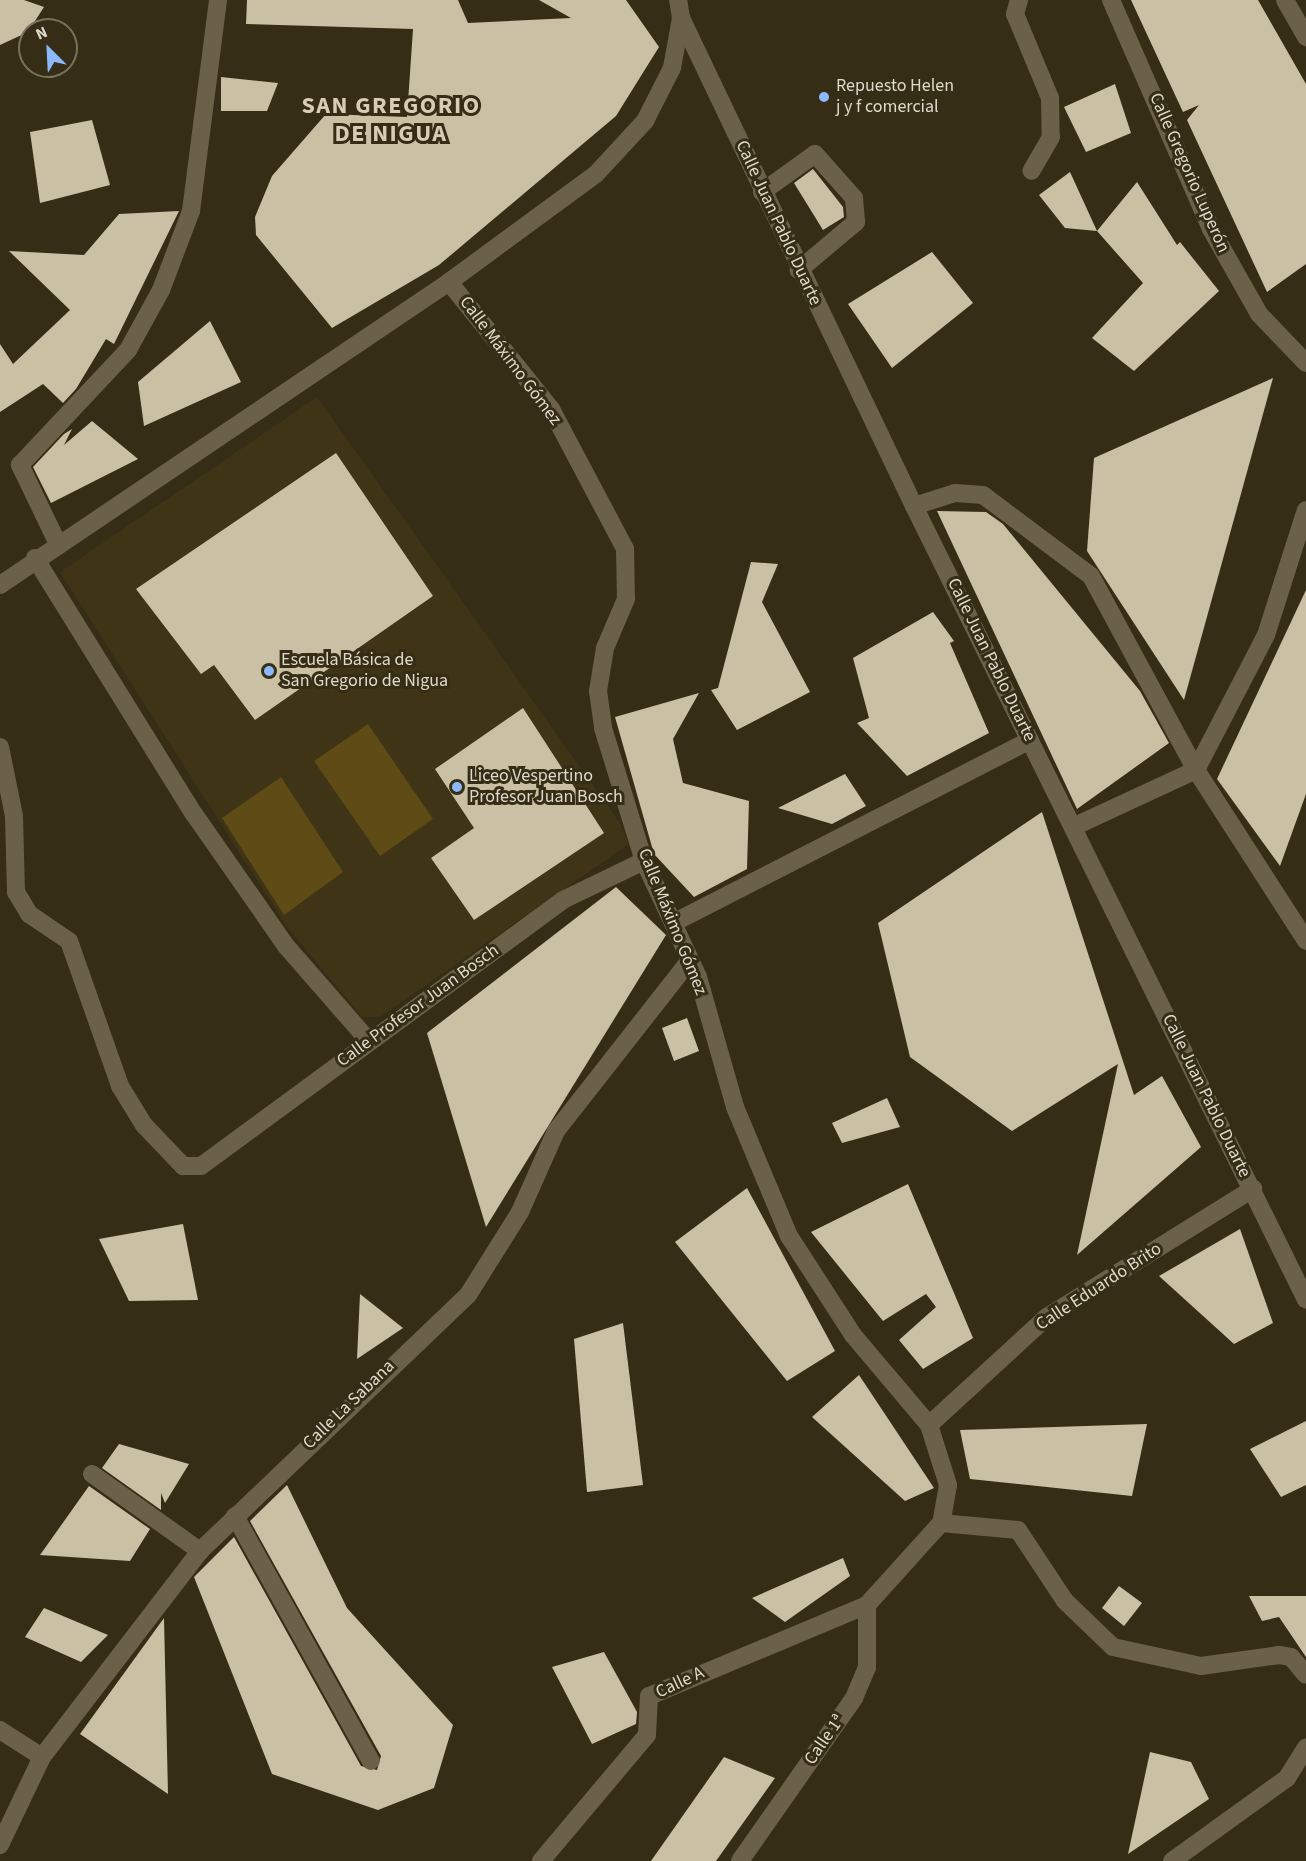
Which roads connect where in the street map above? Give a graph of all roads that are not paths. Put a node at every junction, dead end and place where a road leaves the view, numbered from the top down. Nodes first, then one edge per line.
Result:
1 (218, 0) edge
2 (1019, 0) edge
3 (1111, 0) edge
4 (1285, 0) edge
5 (680, 9) edge
6 (1306, 37) edge
7 (1030, 171) dead end
8 (762, 192) junction
9 (799, 270) junction
10 (449, 282) junction
11 (1306, 363) edge
12 (914, 506) junction
13 (1305, 514) edge
14 (58, 543) junction
15 (35, 558) junction
16 (0, 585) edge
17 (1030, 740) junction
18 (0, 747) edge
19 (1196, 770) junction
20 (1073, 827) junction
21 (644, 861) junction
22 (1301, 919) edge
23 (673, 923) junction
24 (1306, 941) edge
25 (690, 960) junction
26 (369, 1041) junction
27 (1253, 1189) junction
28 (1306, 1300) edge
29 (929, 1425) junction
30 (92, 1474) dead end
31 (235, 1516) junction
32 (941, 1523) junction
33 (200, 1551) junction
34 (867, 1605) junction
35 (1306, 1675) edge
36 (0, 1730) edge
37 (1306, 1748) edge
38 (42, 1757) junction
39 (371, 1761) dead end
40 (0, 1845) edge
41 (541, 1861) edge
42 (740, 1861) edge
43 (1172, 1861) edge

1 - 14 street
2 - 7 street
3 - 11 street, Calle Gregorio Luperón
4 - 6 street
5 - 8 street, Calle Juan Pablo Duarte
5 - 10 street
8 - 9 street, Calle Juan Pablo Duarte
8 - 9 street
9 - 12 street, Calle Juan Pablo Duarte
10 - 14 street
10 - 21 street, Calle Máximo Gómez
12 - 17 street, Calle Juan Pablo Duarte
12 - 19 street
13 - 19 street
14 - 15 street
15 - 16 street
15 - 26 street
17 - 20 street, Calle Juan Pablo Duarte
17 - 23 street
18 - 26 street, Calle Profesor Juan Bosch
19 - 20 street
19 - 22 street
20 - 27 street, Calle Juan Pablo Duarte
21 - 23 street, Calle Máximo Gómez
21 - 26 street, Calle Profesor Juan Bosch
22 - 24 street
23 - 25 street, Calle Máximo Gómez
25 - 29 street, Calle Máximo Gómez
25 - 31 street, Calle La Sabana
27 - 28 street, Calle Juan Pablo Duarte
27 - 29 street, Calle Eduardo Brito
29 - 32 street, Calle Máximo Gómez
30 - 33 street
31 - 33 street, Calle La Sabana
31 - 39 street
32 - 34 street
32 - 35 street
33 - 38 street, Calle La Sabana
34 - 41 street, Calle A
34 - 42 street, Calle 1ª
36 - 38 street
37 - 43 street
38 - 40 street, Calle La Sabana

